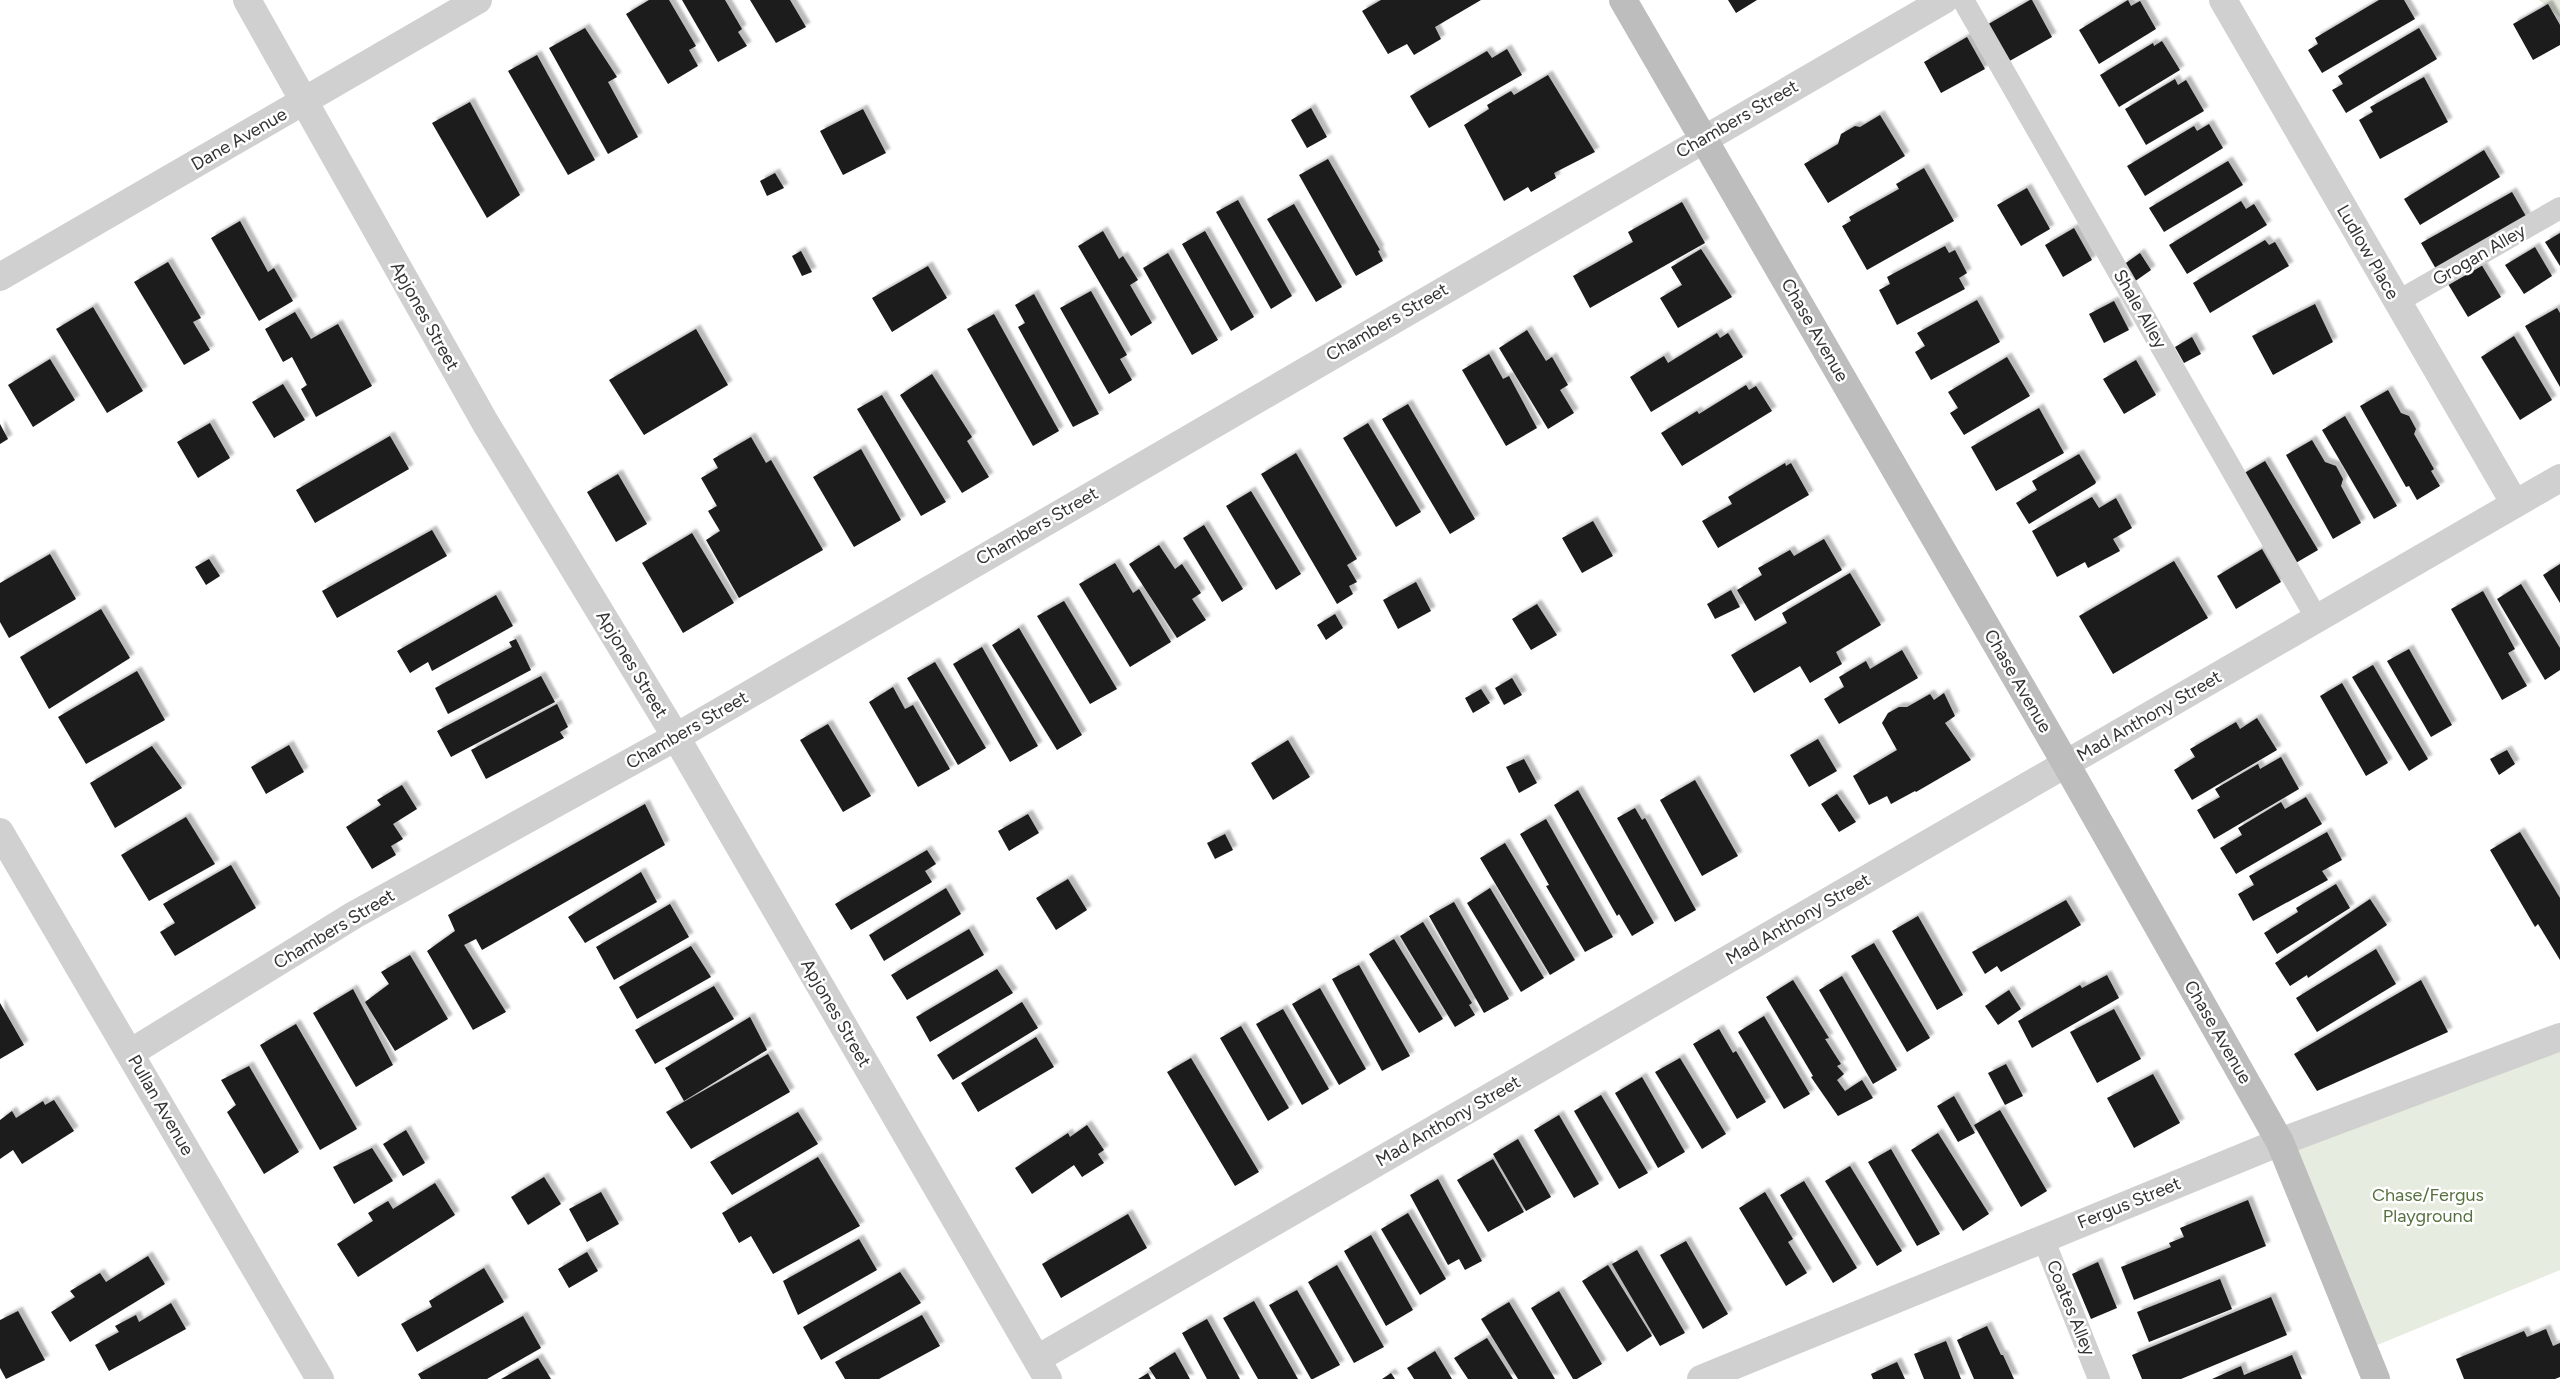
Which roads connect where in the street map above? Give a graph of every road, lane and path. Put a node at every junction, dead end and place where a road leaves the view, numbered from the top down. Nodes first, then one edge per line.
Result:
1 (247, 0) edge
2 (478, 0) edge
3 (1623, 0) edge
4 (1944, 0) edge
5 (1963, 0) edge
6 (2223, 0) edge
7 (305, 100) junction
8 (1703, 138) junction
9 (2560, 208) edge
10 (0, 277) edge
11 (2397, 302) junction
12 (2560, 478) edge
13 (2515, 504) junction
14 (2317, 619) junction
15 (676, 737) junction
16 (2066, 764) junction
17 (0, 832) edge
18 (2560, 1037) edge
19 (130, 1053) junction
20 (2280, 1142) junction
21 (2042, 1238) junction
22 (1042, 1369) edge
23 (320, 1379) edge
24 (1701, 1379) edge
25 (2099, 1379) edge
26 (2376, 1379) edge

1 - 7 street, Apjones Street
2 - 7 street, Dane Avenue
3 - 8 street, Chase Avenue
4 - 8 street, Chambers Street
5 - 14 lane, Shale Alley
6 - 11 street, Ludlow Place
7 - 10 street, Dane Avenue
7 - 15 street, Apjones Street
8 - 15 street, Chambers Street
8 - 16 street, Chase Avenue
9 - 11 lane, Grogan Alley
11 - 13 street, Ludlow Place
12 - 13 street, Mad Anthony Street
13 - 14 street, Mad Anthony Street
14 - 16 street, Mad Anthony Street
15 - 19 street, Chambers Street
15 - 22 street, Apjones Street
16 - 20 street, Chase Avenue
16 - 22 street, Mad Anthony Street
17 - 19 street, Pullan Avenue
18 - 20 street, Fergus Street
19 - 23 street, Pullan Avenue
20 - 21 street, Fergus Street
20 - 26 street, Chase Avenue
21 - 24 street, Fergus Street
21 - 25 lane, Coates Alley

